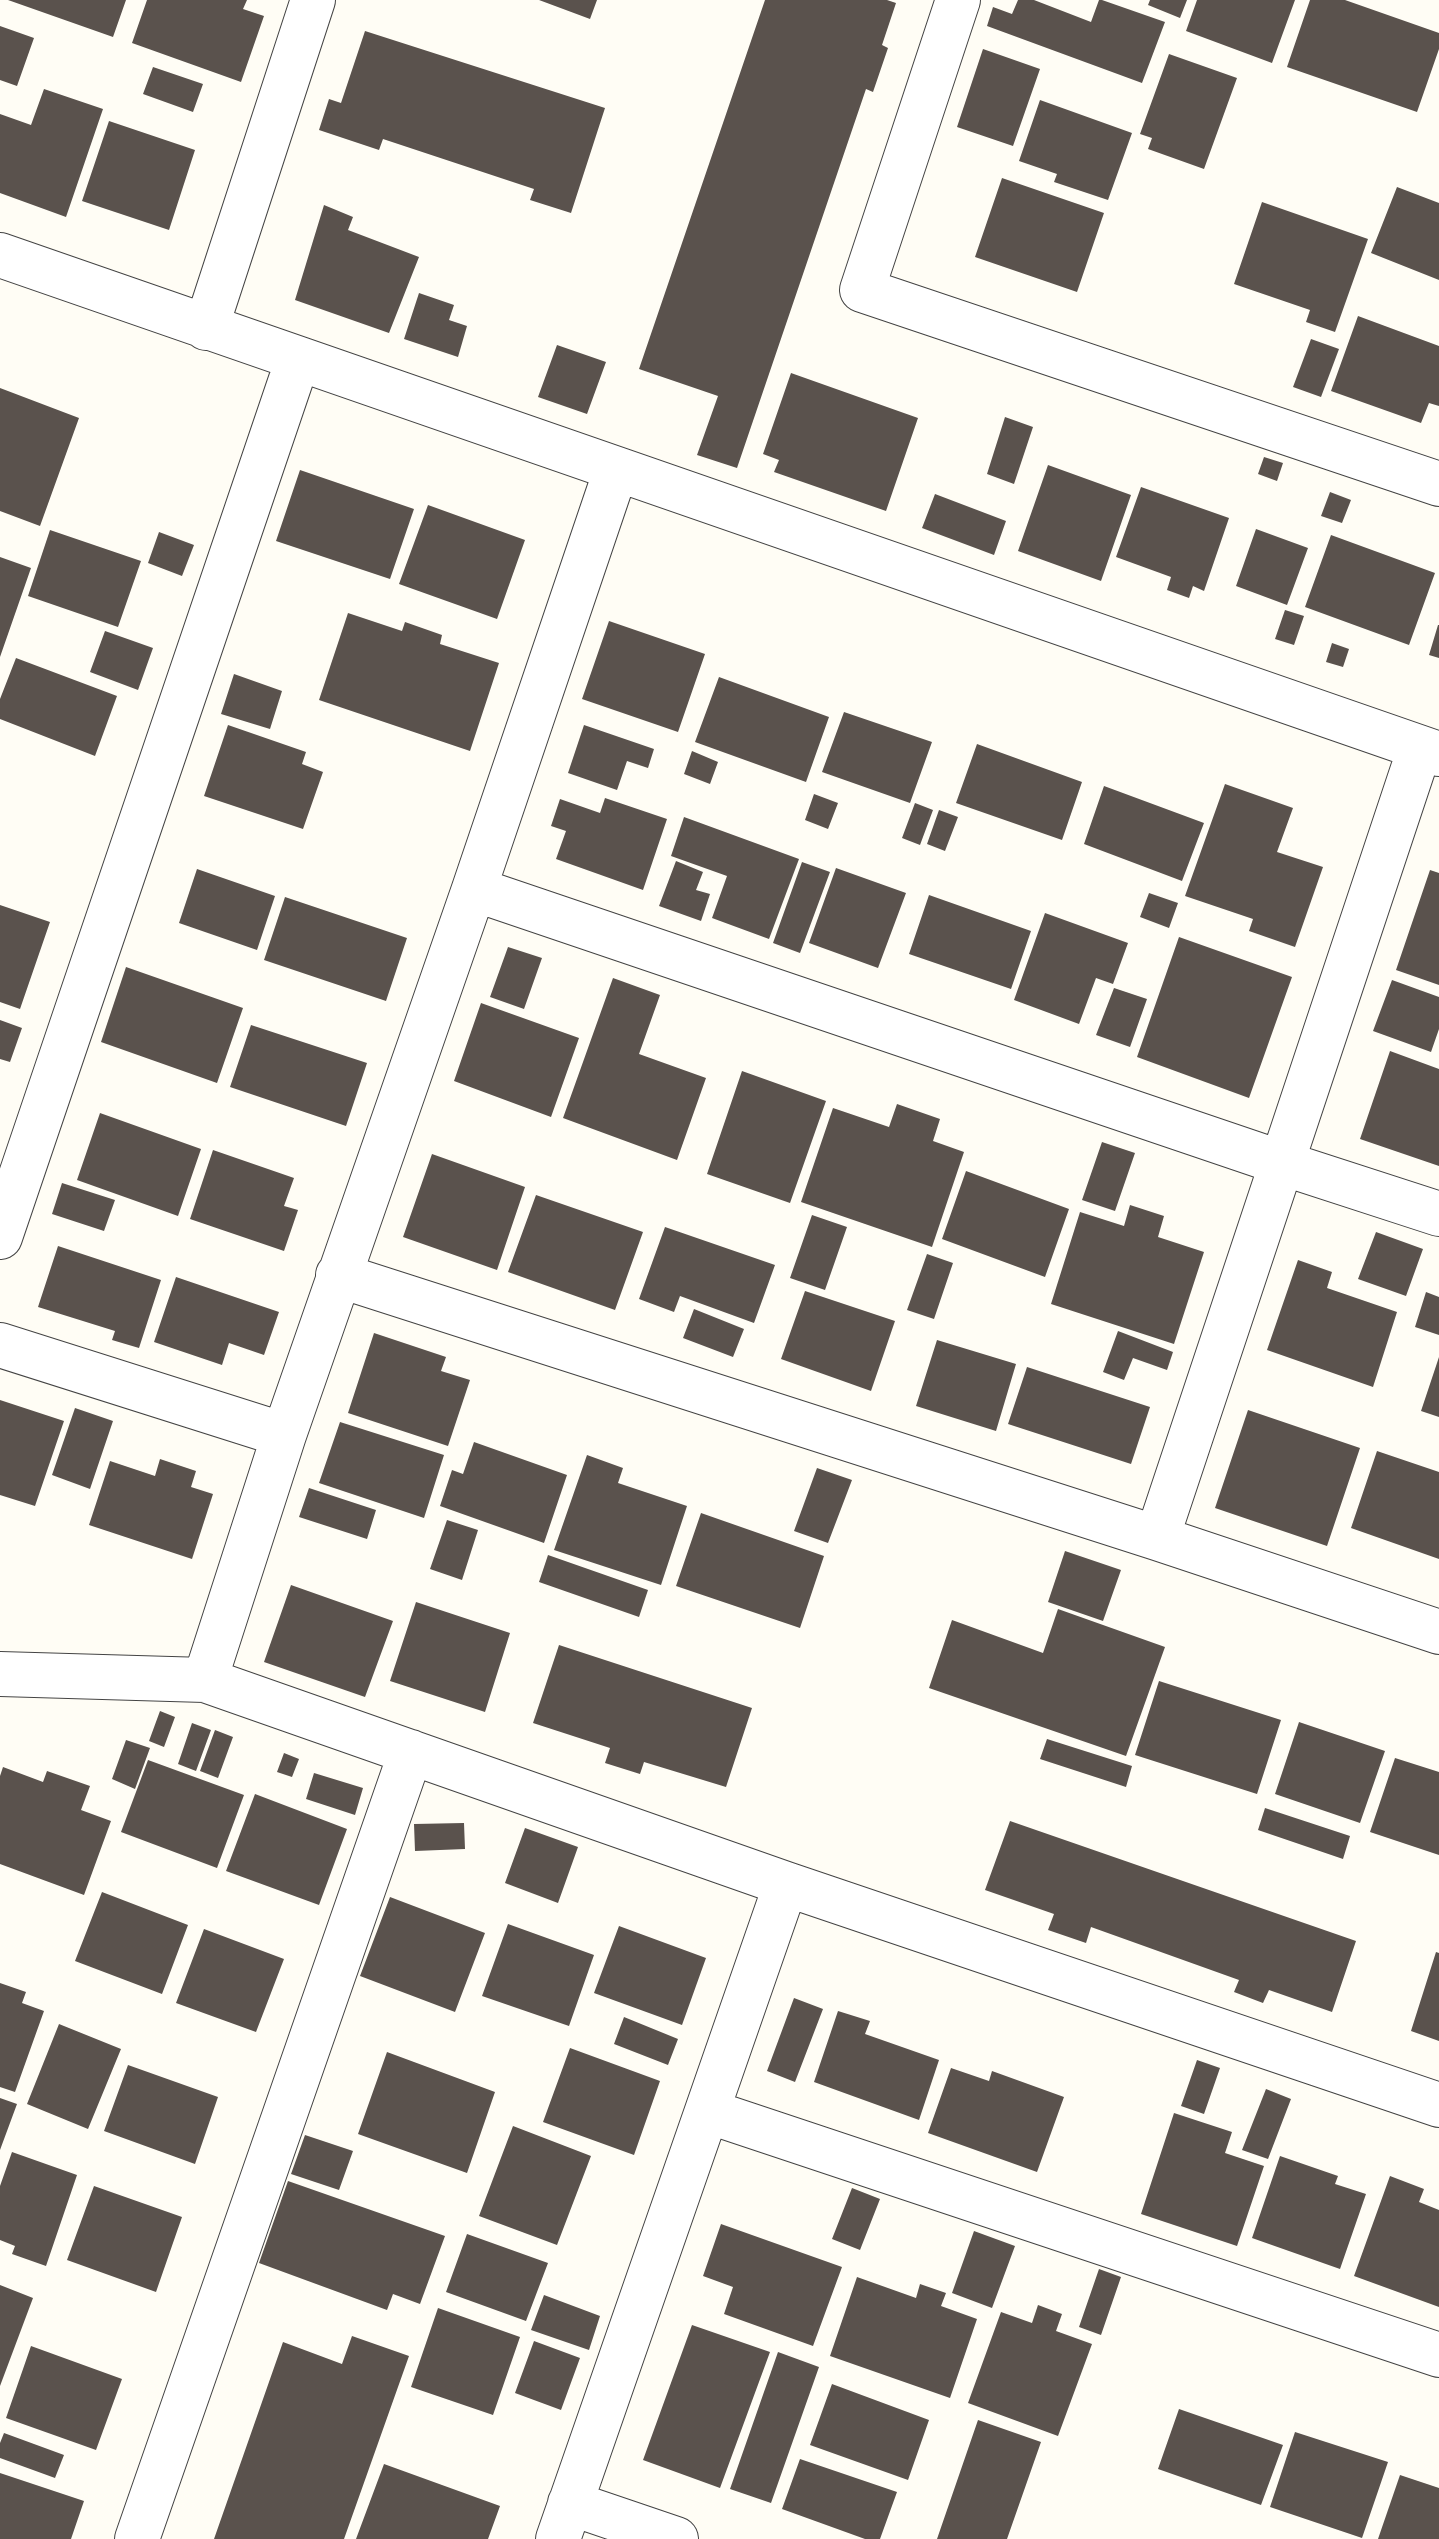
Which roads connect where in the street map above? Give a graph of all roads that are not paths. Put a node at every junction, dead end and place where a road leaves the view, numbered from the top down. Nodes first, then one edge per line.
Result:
1 (313, 0) edge
2 (958, 0) edge
3 (0, 255) edge
4 (206, 328) junction
5 (298, 359) junction
6 (616, 470) junction
7 (1439, 484) edge
8 (1429, 751) edge
9 (474, 889) junction
10 (1282, 1163) junction
11 (1439, 1214) edge
12 (0, 1237) edge
13 (338, 1275) junction
14 (0, 1345) edge
15 (284, 1435) junction
16 (1157, 1538) junction
17 (1439, 1632) edge
18 (0, 1674) edge
19 (205, 1680) junction
20 (411, 1752) junction
21 (786, 1884) junction
22 (1439, 2105) edge
23 (707, 2111) junction
24 (1439, 2355) edge
25 (564, 2521) edge
26 (137, 2539) edge
27 (676, 2539) edge

1 - 4 street
2 - 7 street
3 - 4 street
4 - 5 street
5 - 6 street
5 - 12 street
6 - 8 street
6 - 9 street
8 - 10 street
9 - 10 street
9 - 13 street
10 - 11 street
10 - 16 street
13 - 15 street
13 - 16 street
14 - 15 street
15 - 19 street
16 - 17 street
18 - 19 street
19 - 20 street
20 - 21 street
20 - 26 street
21 - 22 street
21 - 23 street
23 - 24 street
23 - 25 street
25 - 27 street

